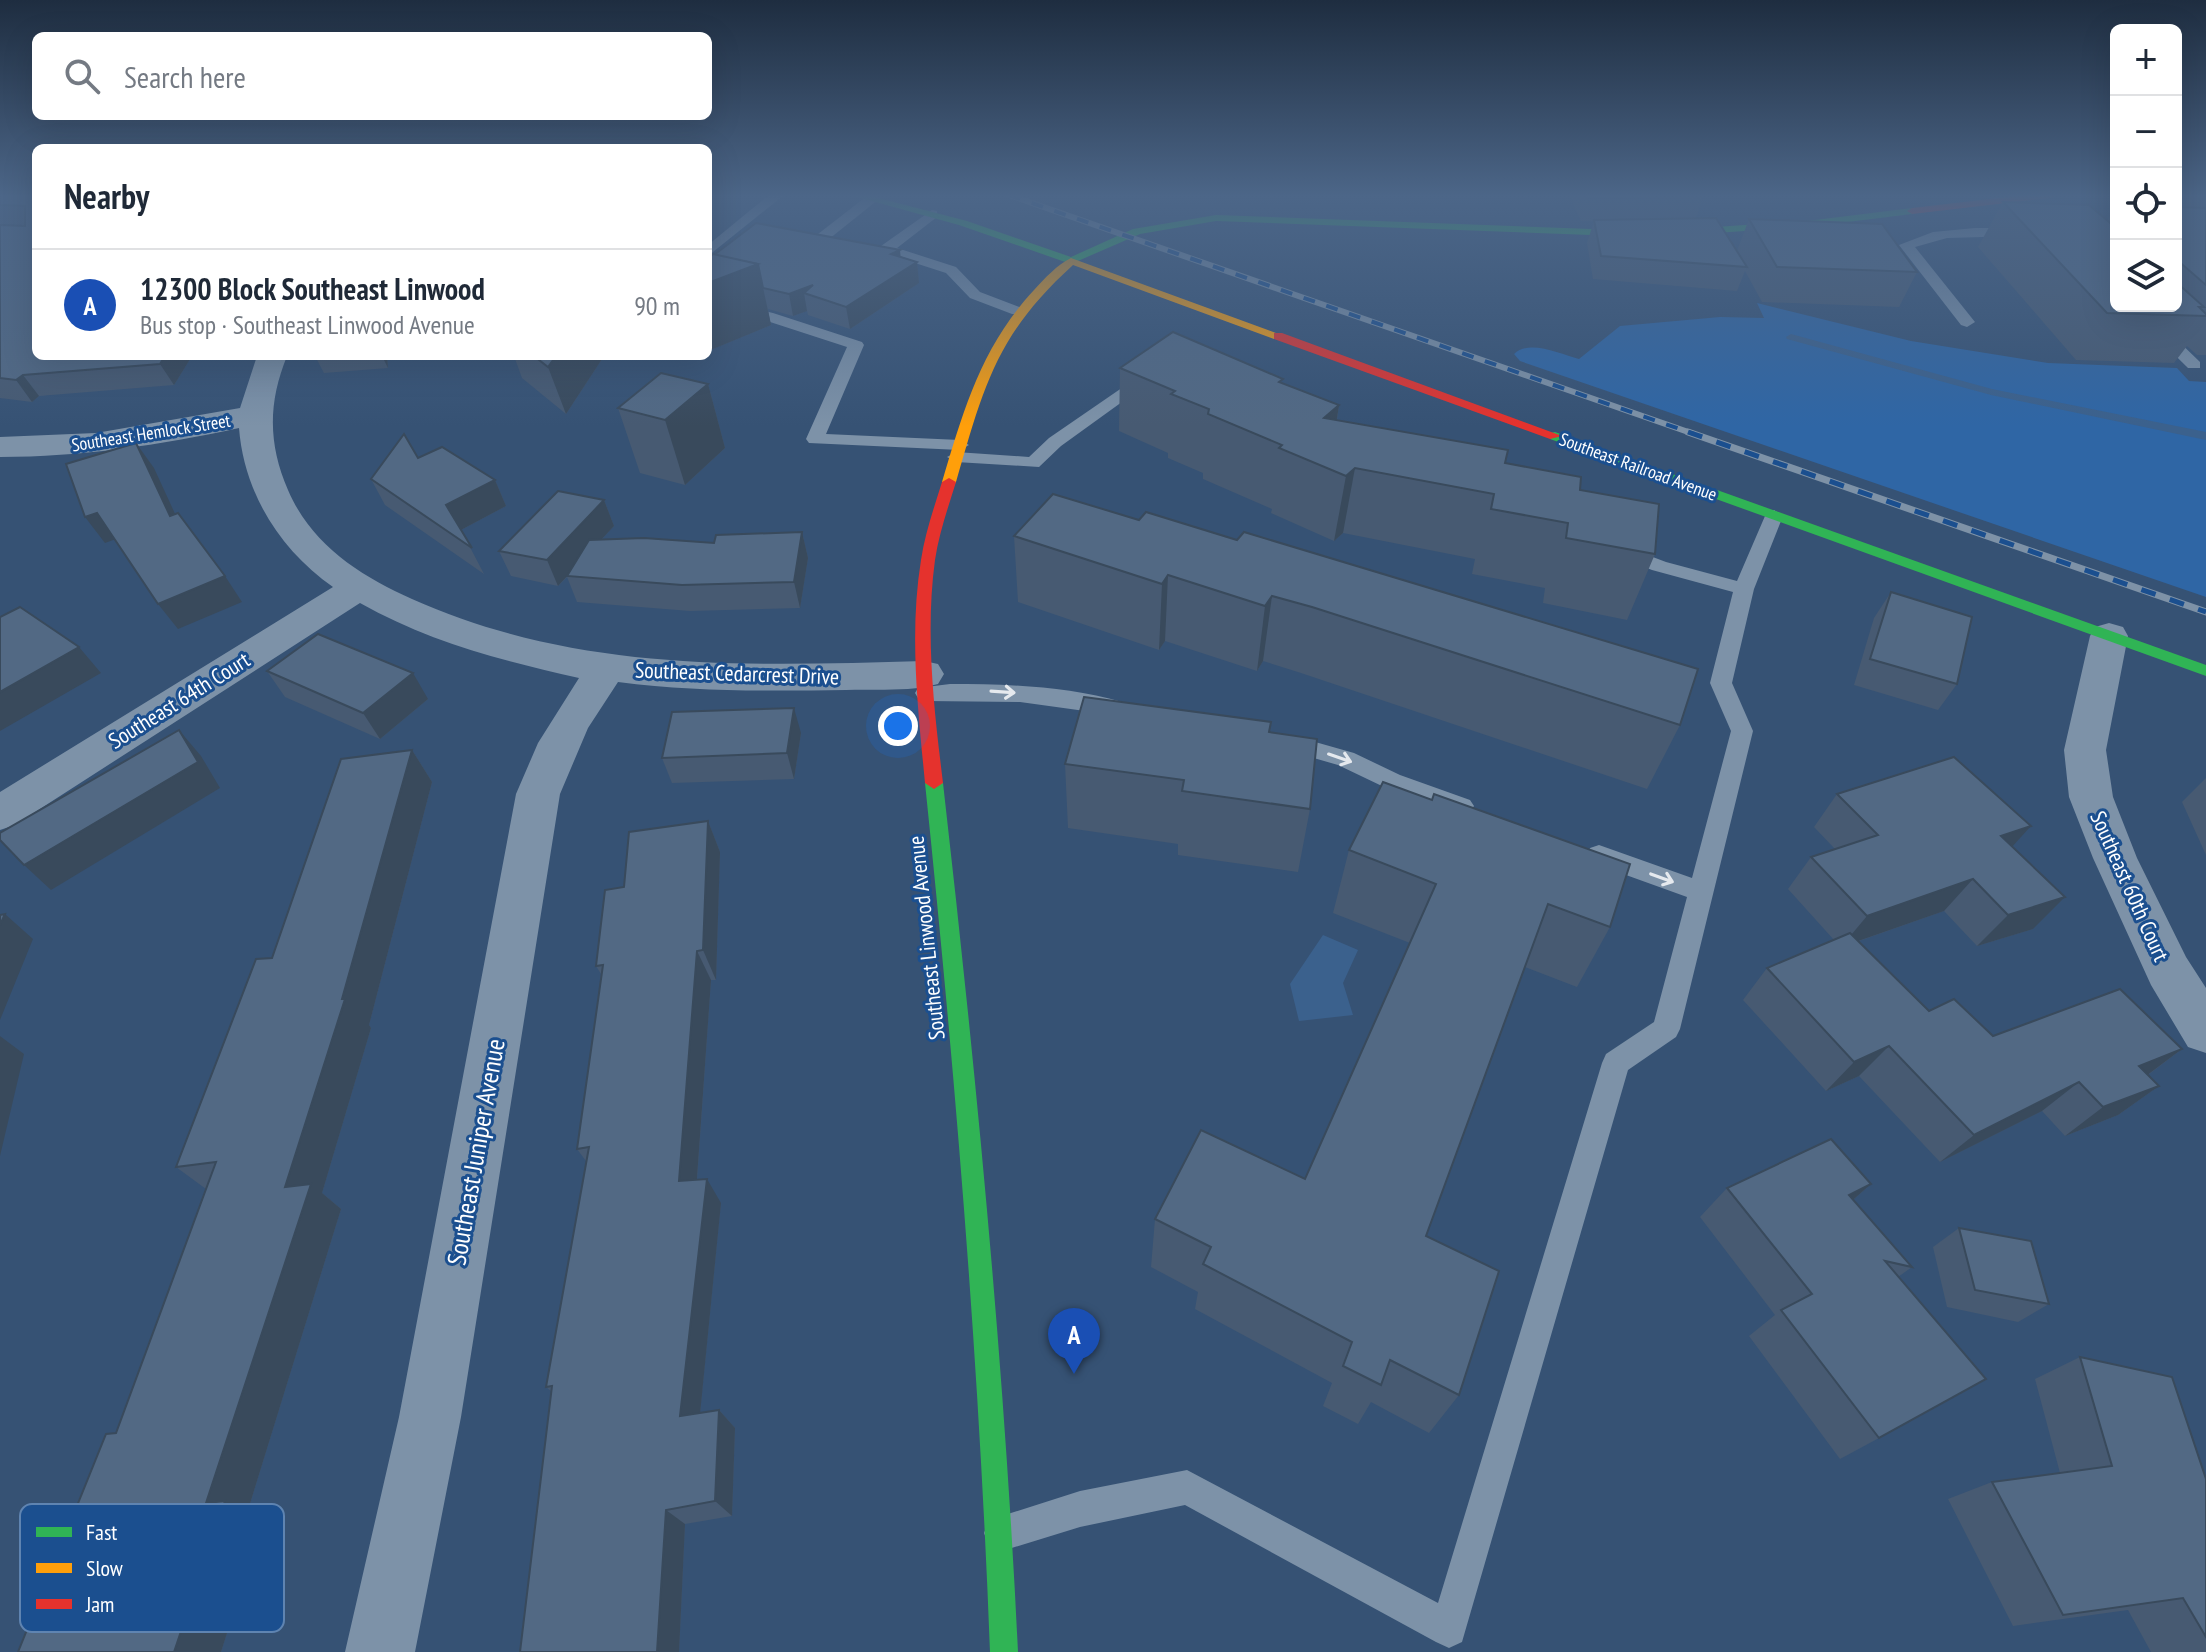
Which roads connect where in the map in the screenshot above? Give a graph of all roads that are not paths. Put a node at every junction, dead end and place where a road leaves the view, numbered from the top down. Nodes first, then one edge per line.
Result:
1 (953, 272) edge
2 (1056, 272) edge
3 (1102, 272) edge
4 (1927, 272) edge
5 (712, 304) edge
6 (1017, 311) junction
7 (2139, 312) edge
8 (1967, 322) dead end
9 (270, 360) edge
10 (2194, 365) dead end
11 (1168, 378) edge
12 (254, 415) junction
13 (0, 447) edge
14 (958, 451) junction
15 (1774, 516) junction
16 (1603, 544) edge
17 (358, 588) junction
18 (1744, 589) junction
19 (2109, 636) junction
20 (608, 668) junction
21 (2206, 671) edge
22 (925, 684) junction
23 (1133, 711) edge
24 (1267, 736) edge
25 (1480, 812) edge
26 (0, 813) edge
27 (1582, 849) edge
28 (1699, 891) junction
29 (2206, 1031) edge
30 (1001, 1533) junction
31 (380, 1652) edge
32 (1004, 1652) edge

1 - 6 lane
2 - 6 main road, Southeast Linwood Avenue
3 - 15 main road, Southeast Railroad Avenue
4 - 8 lane
5 - 14 lane
6 - 14 main road, Southeast Linwood Avenue
7 - 10 lane
9 - 12 street, Southeast Cedarcrest Drive
11 - 14 lane
12 - 13 street, Southeast Hemlock Street
12 - 17 street, Southeast Cedarcrest Drive
14 - 22 main road, Southeast Linwood Avenue
15 - 18 lane
15 - 19 main road, Southeast Railroad Avenue
16 - 18 lane
17 - 20 street, Southeast Cedarcrest Drive
17 - 26 street, Southeast 64th Court
18 - 28 lane
19 - 21 main road, Southeast Railroad Avenue
19 - 29 street, Southeast 60th Court
20 - 22 street, Southeast Cedarcrest Drive
20 - 31 street, Southeast Juniper Avenue
22 -> 23 lane
22 - 30 main road, Southeast Linwood Avenue
24 -> 25 lane
27 -> 28 lane
28 - 30 lane
30 - 32 main road, Southeast Linwood Avenue

